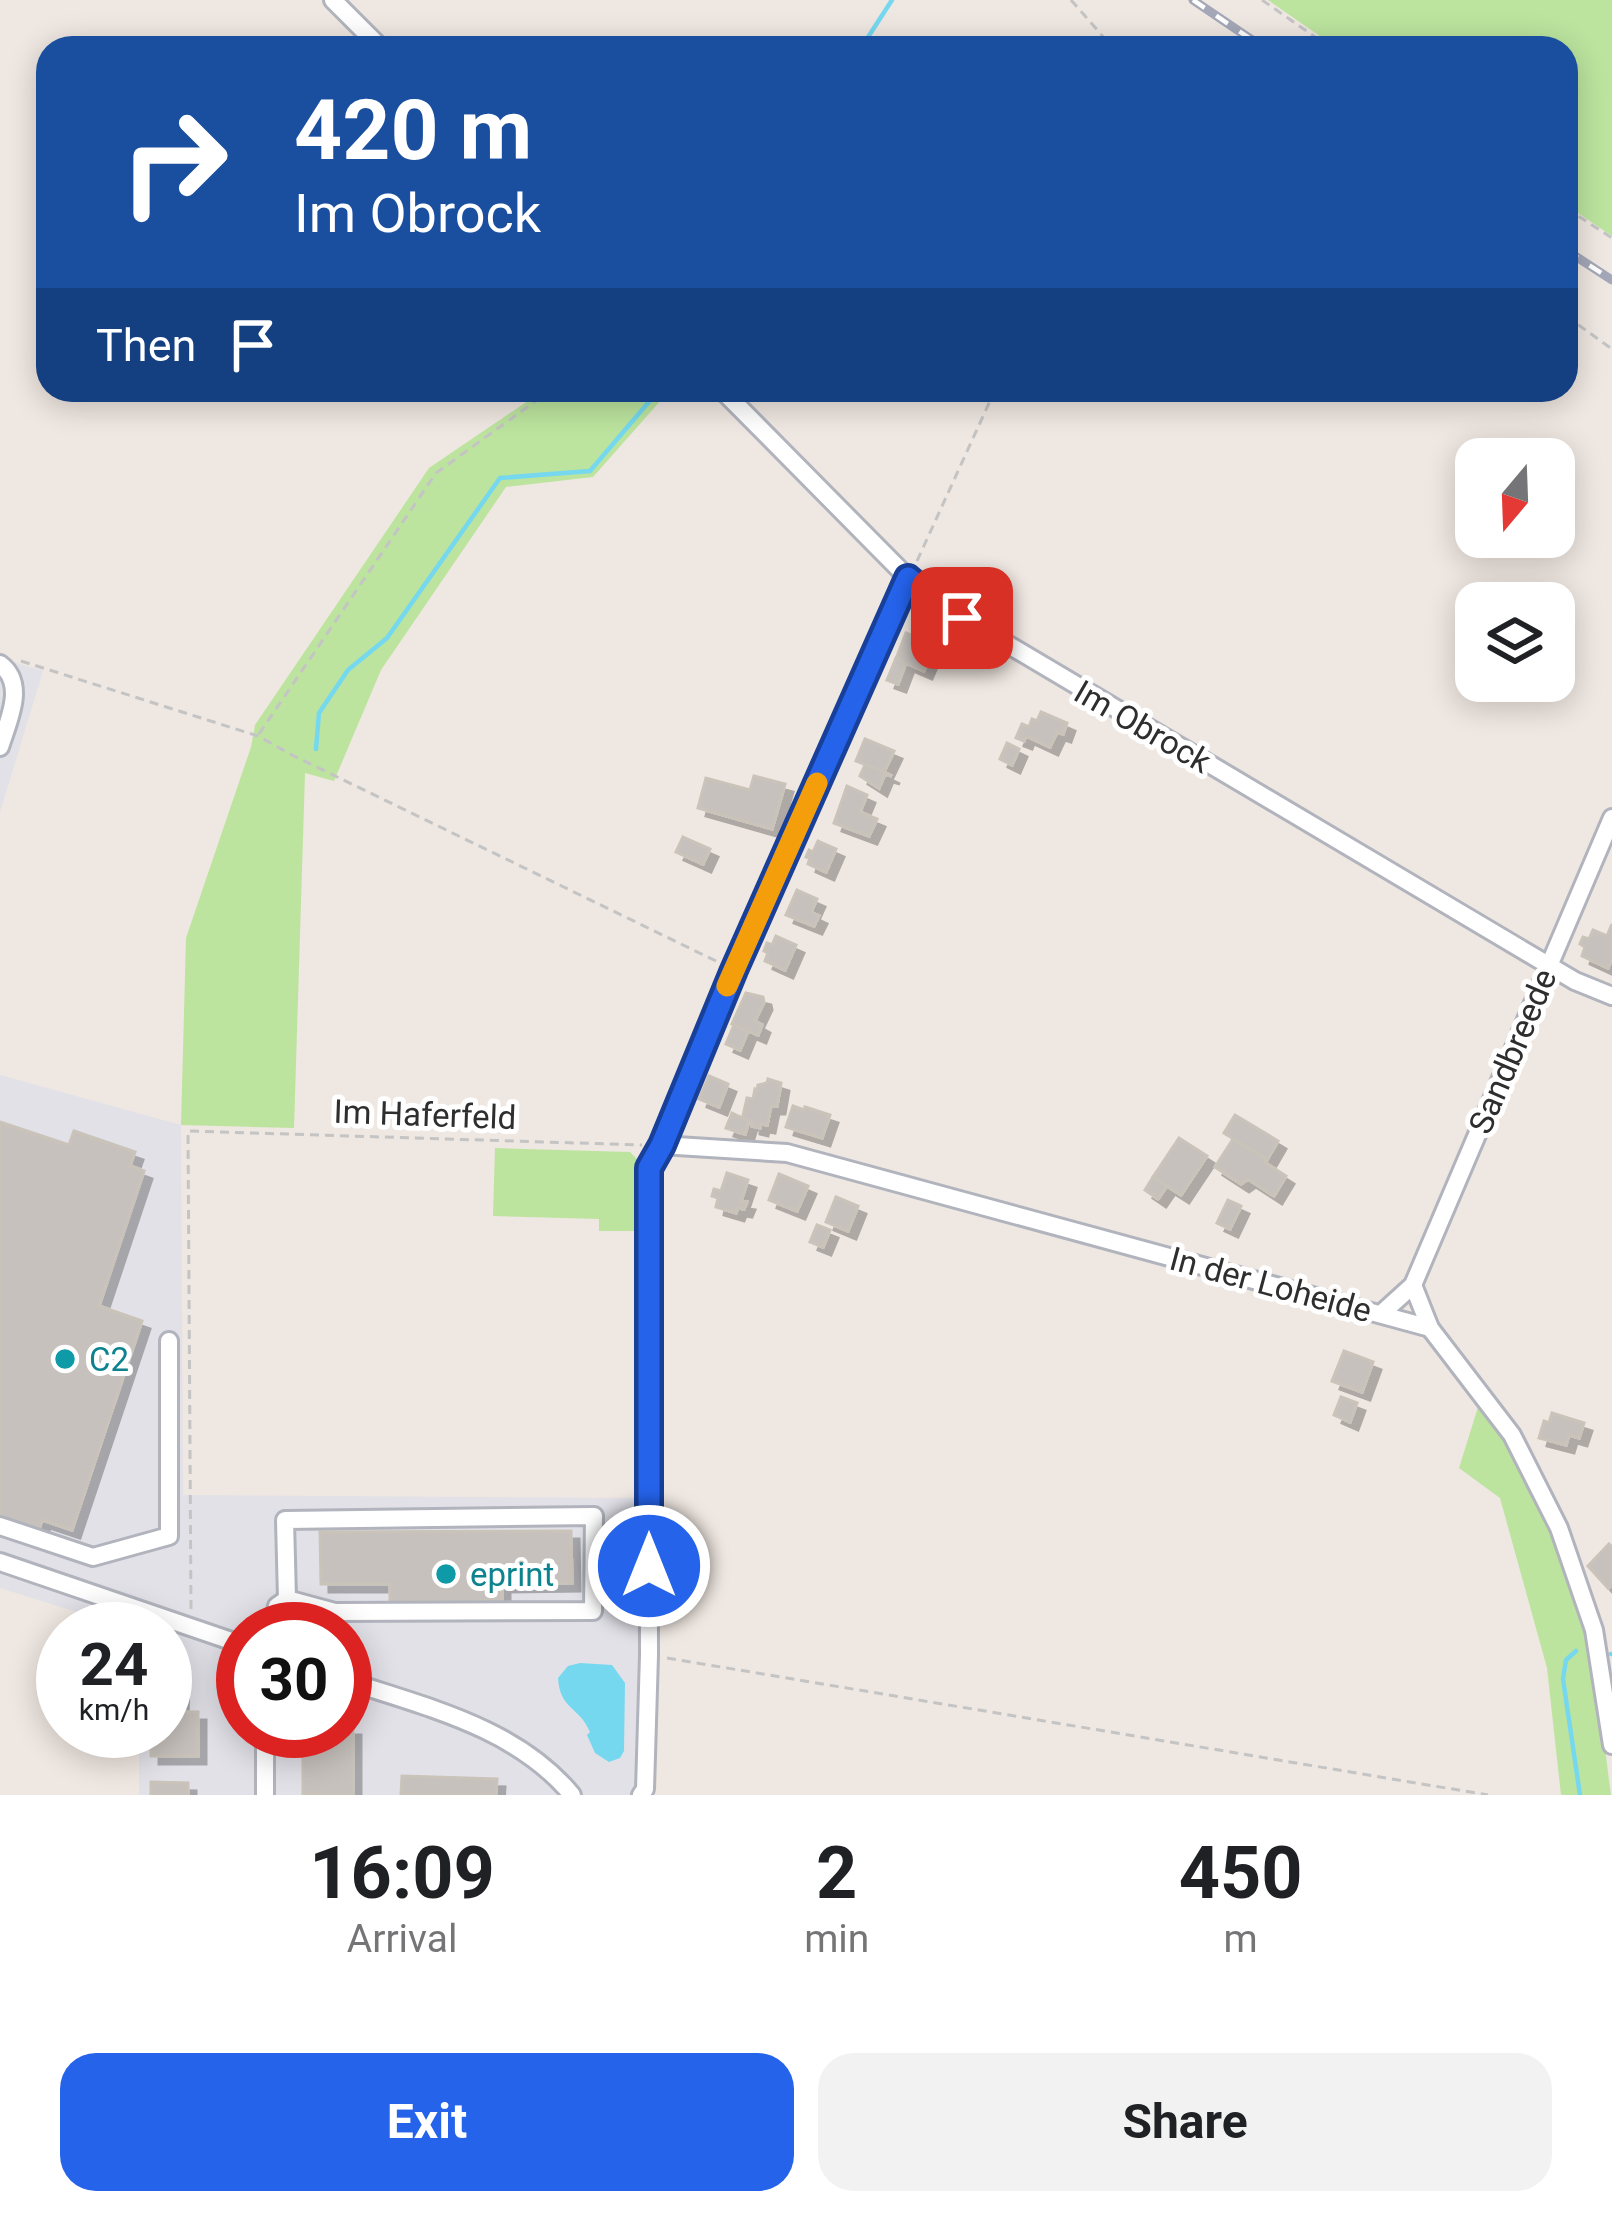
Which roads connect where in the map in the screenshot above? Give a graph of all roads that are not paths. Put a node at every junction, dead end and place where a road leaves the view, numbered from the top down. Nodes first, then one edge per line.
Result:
1 (333, 0) edge
2 (369, 36) edge
3 (734, 402) edge
4 (908, 578) junction
5 (0, 664) edge
6 (0, 747) edge
7 (1612, 818) edge
8 (1549, 964) junction
9 (1612, 995) edge
10 (662, 1145) junction
11 (1413, 1285) junction
12 (1381, 1313) junction
13 (1430, 1328) junction
14 (169, 1341) dead end
15 (0, 1526) edge
16 (0, 1562) edge
17 (287, 1599) junction
18 (283, 1602) edge
19 (216, 1636) edge
20 (372, 1688) edge
21 (1612, 1745) edge
22 (266, 1758) edge
23 (265, 1795) edge
24 (572, 1795) edge
25 (641, 1795) edge

1 - 2 street
3 - 4 street, Im Obrock
4 - 8 street, Im Obrock
4 - 10 street
5 - 6 street
7 - 8 street, Sandbreede
8 - 9 street, Im Obrock
8 - 11 street, Sandbreede
10 - 12 street, In der Loheide
10 - 25 street
11 - 12 street, Sandbreede
11 - 13 street
12 - 13 street, In der Loheide
13 - 21 street
14 - 15 street
16 - 19 street
17 - 17 street
17 - 18 street
20 - 24 street
22 - 23 street

